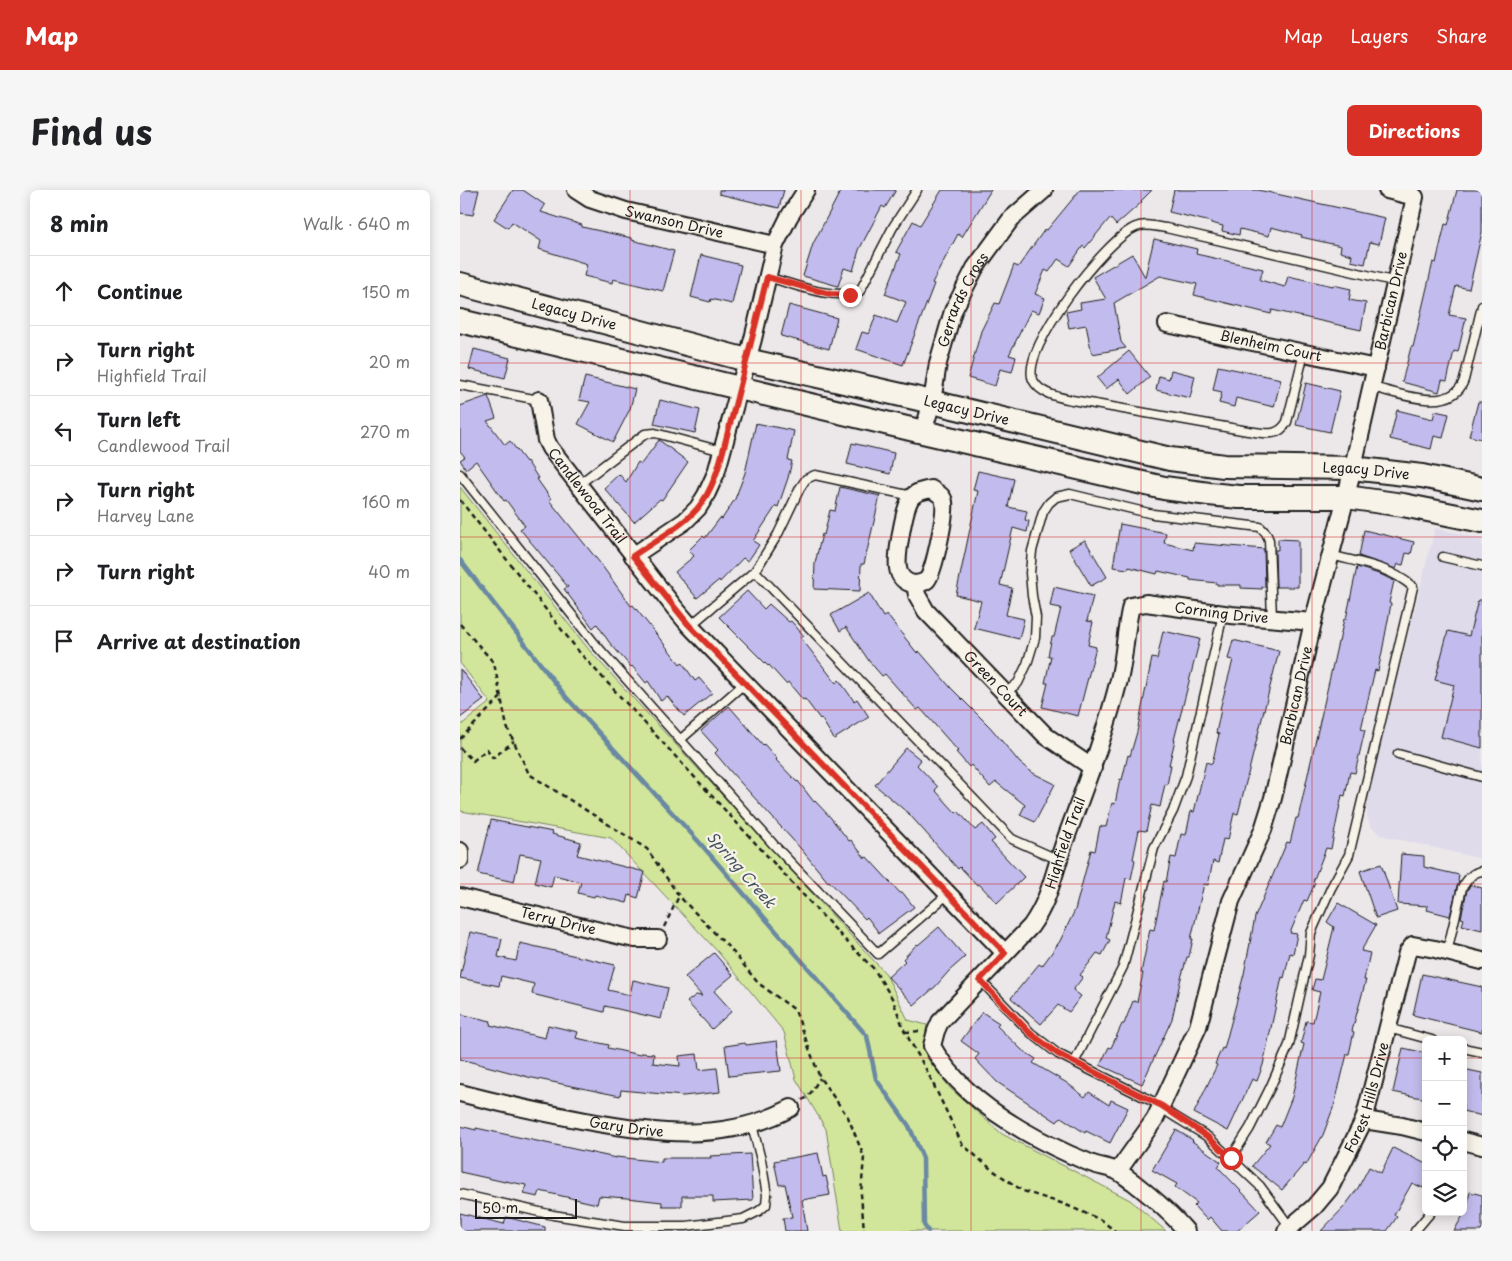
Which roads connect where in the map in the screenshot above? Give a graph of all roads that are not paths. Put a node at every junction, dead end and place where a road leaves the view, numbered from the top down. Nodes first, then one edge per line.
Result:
1 (576, 190) edge
2 (806, 190) edge
3 (917, 190) edge
4 (1044, 190) edge
5 (1387, 190) edge
6 (774, 245) junction
7 (767, 277) junction
8 (1397, 282) junction
9 (460, 284) edge
10 (1482, 306) edge
11 (460, 321) edge
12 (1167, 324) dead end
13 (1304, 353) junction
14 (747, 360) junction
15 (1376, 368) junction
16 (460, 385) edge
17 (1372, 387) junction
18 (740, 388) junction
19 (539, 400) joint
20 (932, 402) junction
21 (923, 432) junction
22 (722, 451) junction
23 (1352, 468) junction
24 (460, 474) edge
25 (578, 485) junction
26 (1482, 489) edge
27 (912, 496) junction
28 (1346, 497) junction
29 (1482, 521) edge
30 (633, 556) junction
31 (1330, 556) junction
32 (1443, 557) dead end
33 (1482, 566) edge
34 (755, 571) junction
35 (915, 584) junction
36 (1130, 606) joint
37 (1222, 614) junction
38 (1272, 619) junction
39 (1313, 622) junction
40 (690, 626) junction
41 (745, 683) junction
42 (1005, 693) junction
43 (680, 740) junction
44 (1398, 754) dead end
45 (1093, 768) junction
46 (1482, 777) edge
47 (460, 851) edge
48 (460, 860) edge
49 (1060, 860) junction
50 (1482, 870) edge
51 (948, 894) junction
52 (460, 898) edge
53 (658, 939) road end
54 (1447, 952) junction
55 (1005, 953) junction
56 (1482, 961) edge
57 (980, 980) junction
58 (1388, 1028) junction
59 (1422, 1037) edge
60 (1467, 1049) edge
61 (1482, 1052) edge
62 (1075, 1062) junction
63 (460, 1093) edge
64 (1162, 1106) junction
65 (791, 1108) road end
66 (1364, 1120) junction
67 (752, 1125) junction
68 (1422, 1131) edge
69 (1467, 1143) edge
70 (1482, 1146) edge
71 (1231, 1158) junction
72 (1118, 1171) junction
73 (460, 1194) edge
74 (1428, 1216) edge
75 (1288, 1229) edge
76 (1186, 1231) edge
77 (1415, 1231) edge

1 - 6 street, Swanson Drive
2 - 6 street
3 - 7 lane
4 - 20 street, Gerrards Cross
5 - 8 street, Barbican Drive
6 - 7 street
7 - 14 street
8 - 13 lane
8 - 15 street, Barbican Drive
9 - 14 main road, Legacy Drive
10 - 17 lane
11 - 18 main road, Legacy Drive
12 - 13 street, Blenheim Court
13 - 15 street, Blenheim Court
14 - 18 street
14 - 20 main road, Legacy Drive
15 - 17 street, Barbican Drive
16 - 19 lane
17 - 23 street, Barbican Drive
18 - 21 main road, Legacy Drive
18 - 22 street
19 - 25 street, Candlewood Trail
20 - 21 street, Gerrards Cross
20 - 23 main road, Legacy Drive
21 - 28 main road, Legacy Drive
22 - 25 lane
22 - 30 street
23 - 26 main road, Legacy Drive
23 - 28 street, Barbican Drive
24 - 43 lane
25 - 30 street, Candlewood Trail
27 - 34 lane
27 - 35 street, Green Court
27 - 35 street
28 - 29 main road, Legacy Drive
28 - 31 street, Barbican Drive
30 - 40 street, Candlewood Trail
31 - 39 street, Barbican Drive
31 - 71 lane
32 - 33 lane
34 - 40 lane
34 - 49 lane
35 - 42 street, Green Court
36 - 37 street, Corning Drive
36 - 45 street, Highfield Trail
37 - 38 street, Corning Drive
37 - 62 lane
38 - 39 street, Corning Drive
38 - 42 lane
39 - 64 street, Barbican Drive
40 - 41 street, Candlewood Trail
41 - 43 lane
41 - 51 street, Candlewood Trail
42 - 45 street, Green Court
43 - 51 lane
44 - 46 lane
45 - 49 street, Highfield Trail
47 - 48 street
49 - 55 street, Highfield Trail
50 - 54 lane
51 - 55 street, Candlewood Trail
52 - 53 street, Terry Drive
54 - 56 street
54 - 58 street, Forest Hills Drive
55 - 57 street, Highfield Trail
57 - 62 lane
57 - 72 street, Highfield Trail
58 - 59 lane
58 - 66 street, Forest Hills Drive
60 - 61 lane
62 - 64 lane
63 - 67 street, Gary Drive
64 - 71 lane
64 - 72 street, Barbican Drive
65 - 67 street, Gary Drive
66 - 68 street
66 - 75 street, Forest Hills Drive
67 - 73 lane
69 - 70 street
71 - 75 lane
72 - 76 street
74 - 77 lane

